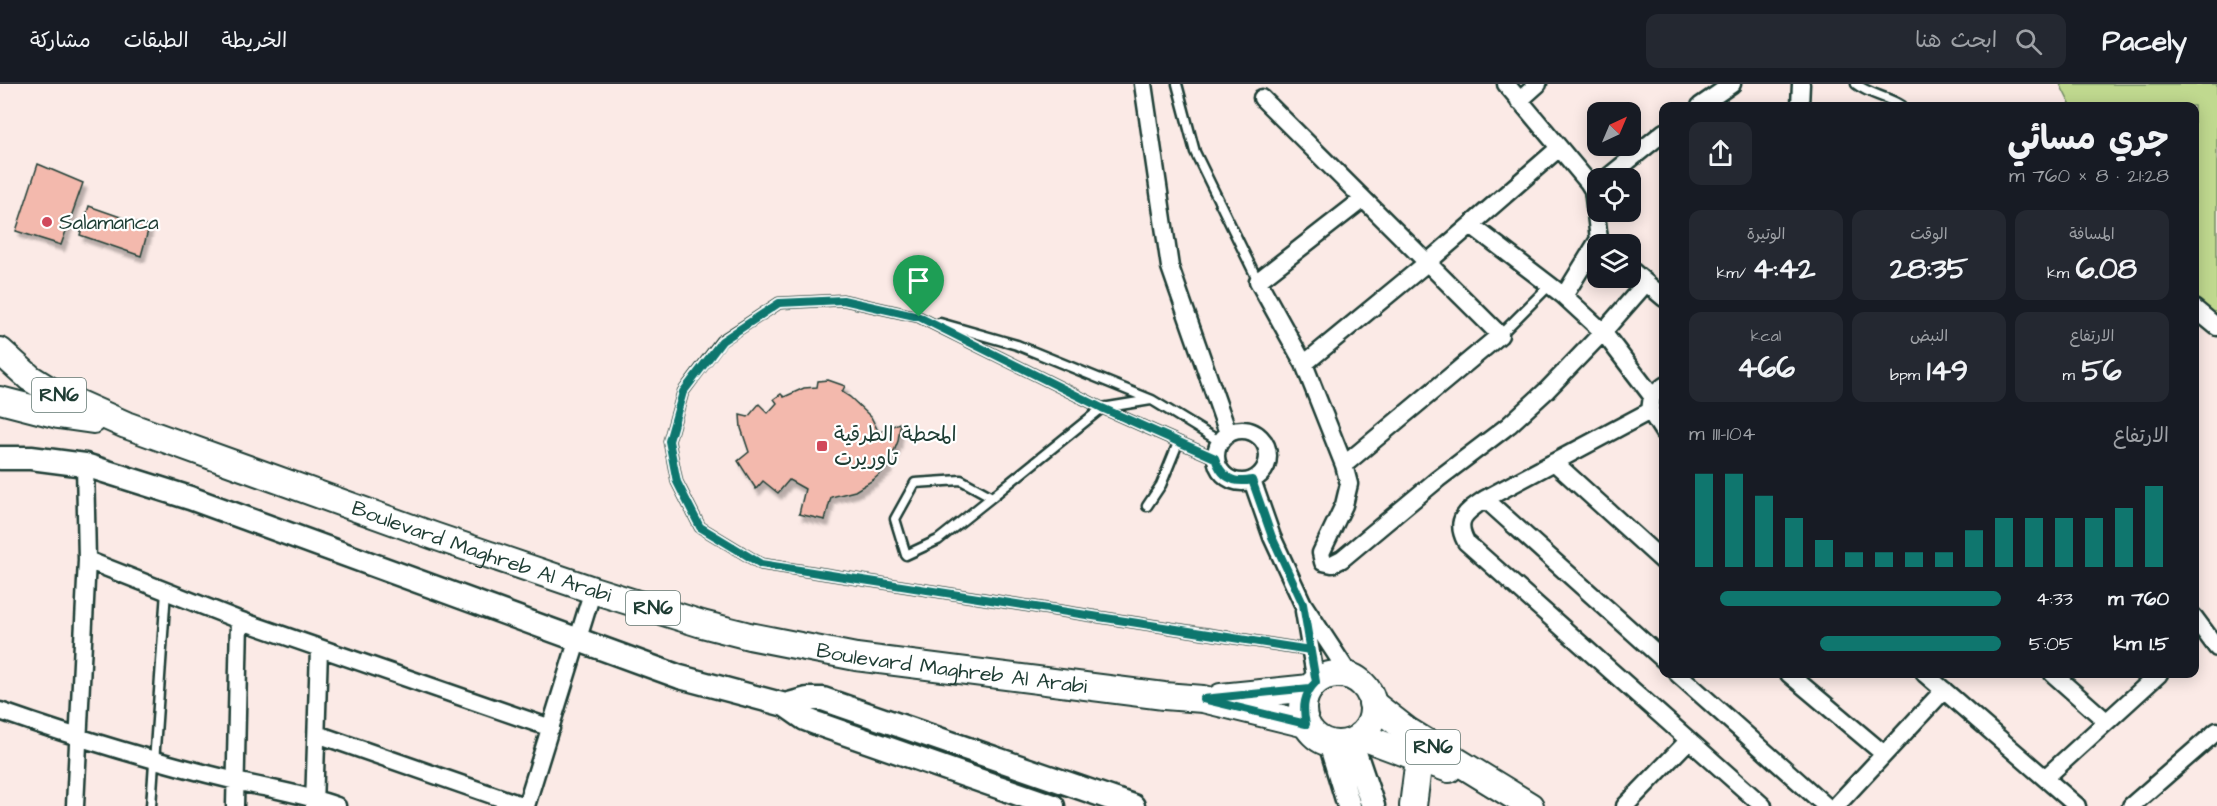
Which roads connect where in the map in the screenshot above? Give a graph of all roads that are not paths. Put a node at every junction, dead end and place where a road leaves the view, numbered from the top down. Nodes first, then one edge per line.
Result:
1 (1143, 84) edge
2 (1177, 84) edge
3 (1506, 84) edge
4 (1538, 84) edge
5 (1801, 84) edge
6 (1856, 84) edge
7 (1726, 86) edge
8 (1262, 98) dead end
9 (1519, 101) junction
10 (1705, 102) edge
11 (1800, 102) edge
12 (1896, 102) edge
13 (1659, 136) edge
14 (1559, 148) junction
15 (1619, 168) edge
16 (1587, 181) edge
17 (1363, 199) junction
18 (1471, 225) junction
19 (1428, 262) junction
20 (1587, 263) edge
21 (1641, 280) edge
22 (1258, 281) junction
23 (1645, 284) junction
24 (1550, 285) junction
25 (1659, 294) edge
26 (1564, 296) junction
27 (2199, 312) edge
28 (919, 317) junction
29 (2217, 327) edge
30 (1603, 332) junction
31 (1500, 335) junction
32 (0, 352) edge
33 (1304, 364) junction
34 (0, 386) edge
35 (1655, 398) edge
36 (0, 400) edge
37 (1152, 400) junction
38 (1102, 408) junction
39 (1659, 414) edge
40 (126, 425) junction
41 (1223, 437) junction
42 (1178, 443) junction
43 (0, 458) edge
44 (1215, 458) junction
45 (1554, 462) junction
46 (85, 465) junction
47 (1344, 465) junction
48 (1252, 480) junction
49 (992, 497) junction
50 (1485, 499) junction
51 (1147, 506) dead end
52 (1659, 557) edge
53 (87, 560) junction
54 (593, 590) junction
55 (166, 591) junction
56 (1303, 604) junction
57 (239, 620) junction
58 (2200, 637) edge
59 (578, 638) junction
60 (2217, 648) edge
61 (320, 649) junction
62 (1310, 650) junction
63 (1659, 654) edge
64 (1351, 677) junction
65 (1682, 678) edge
66 (1794, 678) edge
67 (1930, 678) edge
68 (2058, 678) edge
69 (2154, 678) edge
70 (1313, 685) junction
71 (1944, 690) junction
72 (1203, 699) junction
73 (1372, 703) junction
74 (785, 705) junction
75 (0, 711) edge
76 (2106, 721) junction
77 (1306, 724) junction
78 (551, 728) junction
79 (2217, 731) edge
80 (317, 734) junction
81 (77, 738) junction
82 (1347, 740) junction
83 (1688, 741) junction
84 (1884, 754) junction
85 (153, 759) junction
86 (1419, 759) junction
87 (2045, 778) junction
88 (235, 781) junction
89 (1497, 786) junction
90 (314, 802) edge
91 (75, 806) edge
92 (151, 806) edge
93 (235, 806) edge
94 (338, 806) edge
95 (525, 806) edge
96 (1053, 806) edge
97 (1133, 806) edge
98 (1348, 806) edge
99 (1372, 806) edge
100 (1413, 806) edge
101 (1530, 806) edge
102 (1625, 806) edge
103 (1763, 806) edge
104 (1826, 806) edge
105 (1836, 806) edge
106 (2077, 806) edge
107 (2131, 806) edge

1 - 41 street
2 - 22 lane
3 - 9 street
4 - 9 street
5 - 11 street
6 - 12 lane
7 - 10 street
8 - 17 street
9 - 14 street
13 - 15 street
14 - 16 street
14 - 18 street
17 - 19 street
17 - 22 street
18 - 19 street
18 - 24 street
19 - 31 street
19 - 33 street
20 - 26 street
21 - 23 street
22 - 33 street
23 - 25 street
23 - 30 street
24 - 26 street
24 - 31 lane
26 - 30 street
27 - 29 street
28 - 37 lane
28 - 38 lane
28 - 62 lane
30 - 35 street
30 - 47 street
31 - 47 street
32 - 34 main road, RN6
32 - 40 main road, RN6
33 - 47 street
35 - 39 street
35 - 45 street
36 - 40 main road, RN6
37 - 38 lane
37 - 41 lane
38 - 42 lane
38 - 49 lane
40 - 54 main road, Boulevard Maghreb Al Arabi / RN6
41 - 44 street
41 - 48 street
42 - 44 lane
42 - 51 lane
43 - 46 street
44 - 48 street
45 - 50 street
45 - 52 street
46 - 53 street
46 - 59 street
48 - 56 street
49 - 49 lane
50 - 63 street
50 - 83 street
53 - 55 street
53 - 81 street
54 - 59 street
54 - 72 main road, Boulevard Maghreb Al Arabi / RN6
55 - 57 street
55 - 85 lane
56 - 62 street
56 - 64 street
57 - 61 street
57 - 88 street
58 - 60 street
59 - 74 street
59 - 78 street
61 - 78 street
61 - 80 street
62 - 70 street
64 - 70 main road, RN6
64 - 73 main road, RN6
65 - 104 street
66 - 84 street
67 - 71 street
68 - 76 street
69 - 76 street
70 - 72 main road, Boulevard Maghreb Al Arabi / RN6
70 - 77 main road
71 - 84 street
71 - 87 street
72 - 77 main road, Boulevard Maghreb Al Arabi / RN6
73 - 82 main road
73 - 89 main road, RN6
74 - 96 street
74 - 97 street
75 - 81 street
76 - 87 street
77 - 82 main road, RN6
78 - 95 street
79 - 107 street
80 - 90 street
80 - 95 street
81 - 85 street
81 - 91 street
82 - 86 main road, RN6
82 - 98 street
82 - 99 street
83 - 102 street
83 - 103 street
84 - 105 street
85 - 88 street
85 - 92 lane
86 - 89 main road, RN6
86 - 100 main road
87 - 106 street
88 - 90 street
88 - 93 street
89 - 101 main road, RN6
90 - 94 street

